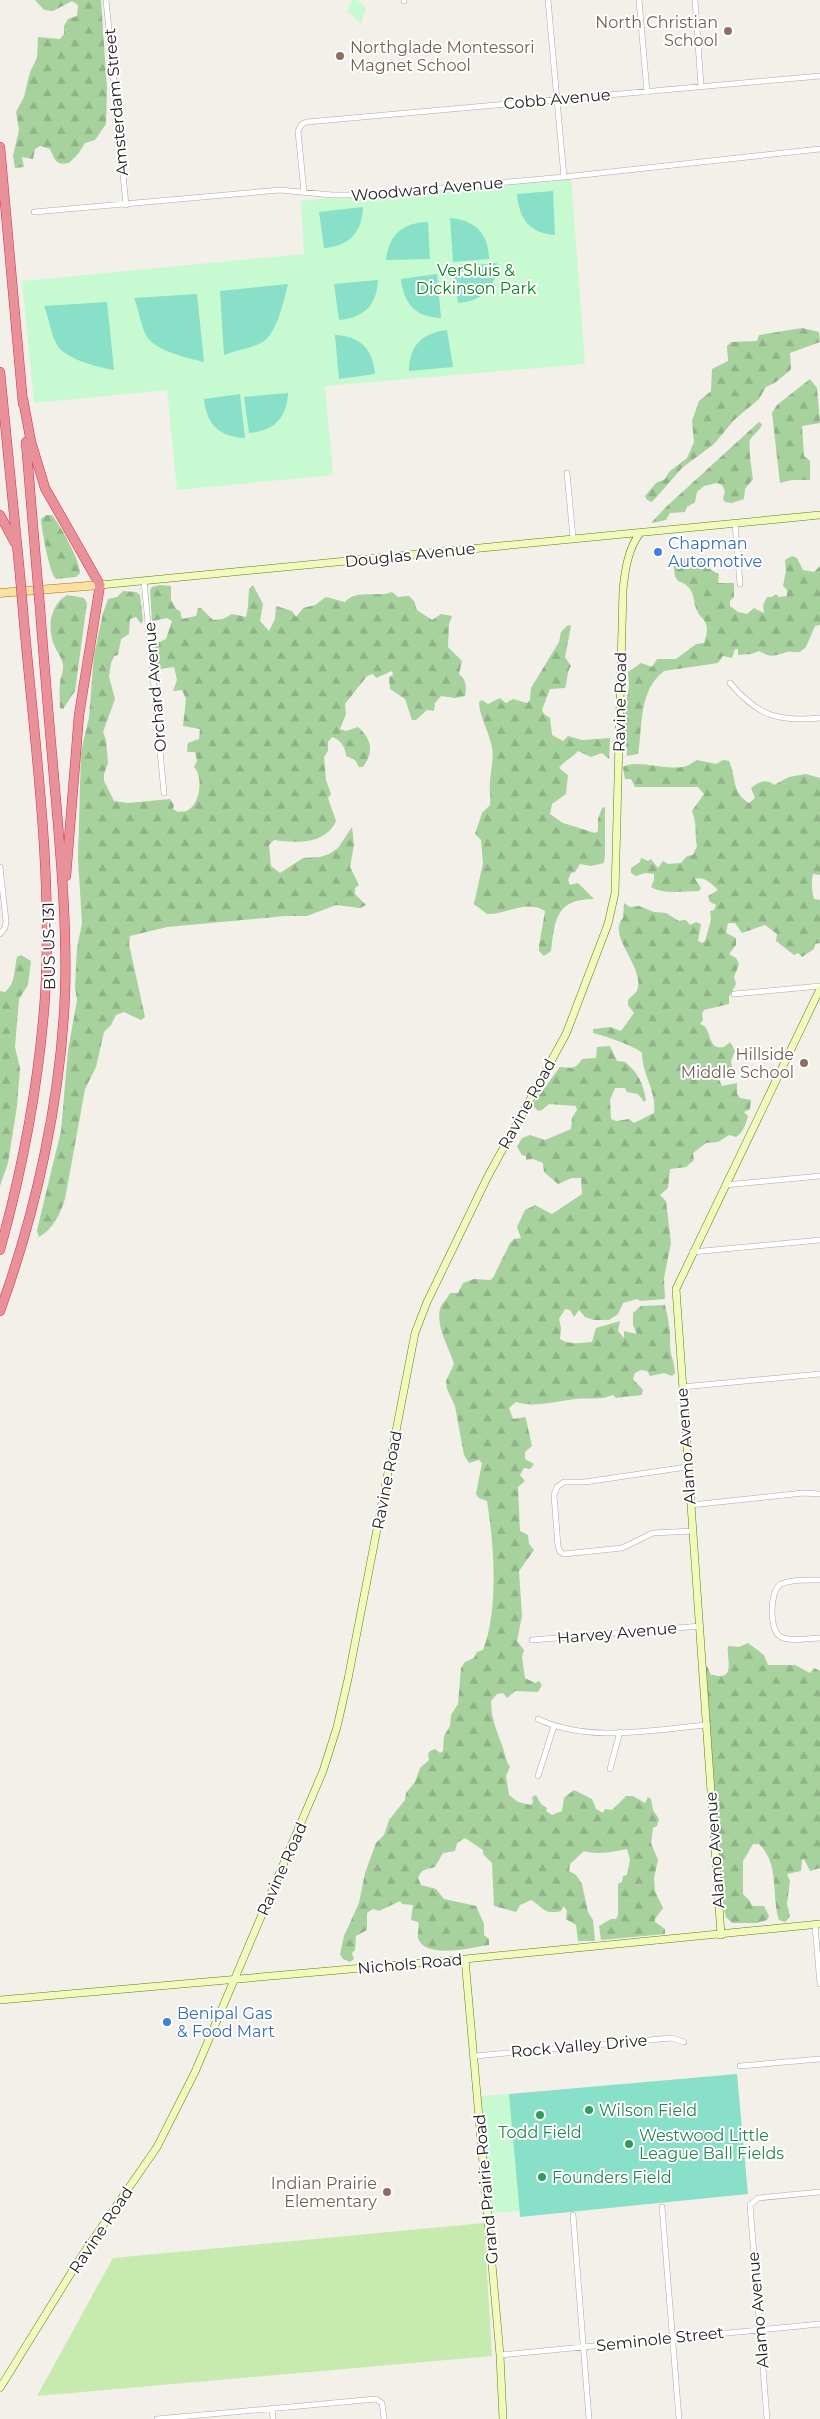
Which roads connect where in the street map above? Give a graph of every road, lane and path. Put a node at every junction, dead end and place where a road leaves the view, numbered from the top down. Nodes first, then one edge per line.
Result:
1 (106, 0) edge
2 (548, 0) edge
3 (639, 0) edge
4 (695, 0) edge
5 (820, 76) edge
6 (700, 86) junction
7 (646, 92) junction
8 (557, 99) junction
9 (0, 147) edge
10 (820, 149) edge
11 (564, 177) junction
12 (304, 192) junction
13 (126, 205) junction
14 (34, 212) dead end
15 (0, 372) edge
16 (23, 399) junction
17 (567, 473) dead end
18 (0, 514) edge
19 (820, 515) edge
20 (735, 523) junction
21 (640, 533) junction
22 (574, 538) junction
23 (17, 548) junction
24 (144, 581) junction
25 (100, 584) junction
26 (740, 584) dead end
27 (0, 593) edge
28 (730, 683) dead end
29 (820, 718) edge
30 (164, 793) dead end
31 (0, 867) edge
32 (64, 906) junction
33 (2, 932) edge
34 (820, 988) edge
35 (734, 994) dead end
36 (820, 1176) edge
37 (725, 1185) junction
38 (820, 1240) edge
39 (0, 1250) edge
40 (692, 1252) junction
41 (0, 1311) edge
42 (820, 1374) edge
43 (682, 1387) junction
44 (687, 1467) junction
45 (820, 1494) edge
46 (691, 1505) junction
47 (693, 1531) junction
48 (820, 1580) edge
49 (701, 1626) junction
50 (820, 1638) edge
51 (532, 1640) dead end
52 (538, 1719) dead end
53 (706, 1725) junction
54 (554, 1726) junction
55 (620, 1732) junction
56 (610, 1769) dead end
57 (538, 1776) dead end
58 (818, 1925) edge
59 (721, 1935) junction
60 (465, 1959) junction
61 (234, 1979) junction
62 (820, 1984) edge
63 (0, 2000) edge
64 (684, 2042) dead end
65 (475, 2056) junction
66 (820, 2059) edge
67 (740, 2066) dead end
68 (820, 2192) edge
69 (662, 2207) dead end
70 (573, 2215) dead end
71 (820, 2324) edge
72 (760, 2328) junction
73 (672, 2339) junction
74 (584, 2347) junction
75 (500, 2355) junction
76 (0, 2388) edge
77 (272, 2408) junction
78 (157, 2419) edge
79 (273, 2419) edge
80 (384, 2419) edge
81 (503, 2419) edge
82 (589, 2419) edge
83 (679, 2419) edge
84 (767, 2419) edge

1 - 13 street, Amsterdam Street
2 - 8 street
3 - 7 street
4 - 6 street
5 - 6 street, Cobb Avenue
6 - 7 street, Cobb Avenue
7 - 8 street, Cobb Avenue
8 - 11 street
8 - 12 street, Cobb Avenue
9 - 16 highway
10 - 11 street, Woodward Avenue
11 - 12 street, Woodward Avenue
12 - 13 street, Woodward Avenue
13 - 14 street, Woodward Avenue
15 - 23 highway, BUS US-131
16 - 25 highway
16 - 32 highway, BUS US-131, bridge
17 - 22 street
18 - 23 highway
19 - 20 street, Douglas Avenue
20 - 21 street, Douglas Avenue
20 - 26 street
21 - 22 street, Douglas Avenue
21 - 61 street, Ravine Road
22 - 24 street, Douglas Avenue
23 - 39 highway, BUS US-131, bridge
24 - 25 street, Douglas Avenue
24 - 30 street, Orchard Avenue
25 - 27 main road, Douglas Avenue
25 - 32 highway
28 - 29 street
31 - 33 street
32 - 41 highway, BUS US-131
34 - 35 street
34 - 37 street, Alamo Avenue
36 - 37 street
37 - 40 street, Alamo Avenue
38 - 40 street
40 - 43 street, Alamo Avenue
42 - 43 street
43 - 44 street, Alamo Avenue
44 - 46 street, Alamo Avenue
44 - 47 street
45 - 46 street
46 - 47 street, Alamo Avenue
47 - 49 street, Alamo Avenue
48 - 50 street
49 - 51 street, Harvey Avenue
49 - 53 street, Alamo Avenue
52 - 54 street
53 - 55 street
53 - 59 street, Alamo Avenue
54 - 55 street
54 - 57 street
55 - 56 street
58 - 59 street, Nichols Road
58 - 62 street
59 - 60 street, Nichols Road
60 - 61 street, Nichols Road
60 - 65 street, Grand Prairie Road
61 - 63 street, Nichols Road
61 - 76 street, Ravine Road
64 - 65 street, Rock Valley Drive
65 - 75 street, Grand Prairie Road
66 - 67 street
68 - 72 street, Alamo Avenue
69 - 73 street
70 - 74 street
71 - 72 street, Seminole Street
72 - 73 street, Seminole Street
72 - 84 street, Alamo Avenue
73 - 74 street, Seminole Street
73 - 83 street
74 - 75 street, Seminole Street
74 - 82 street
75 - 81 street, Grand Prairie Road
77 - 78 street
77 - 79 street
77 - 80 street

